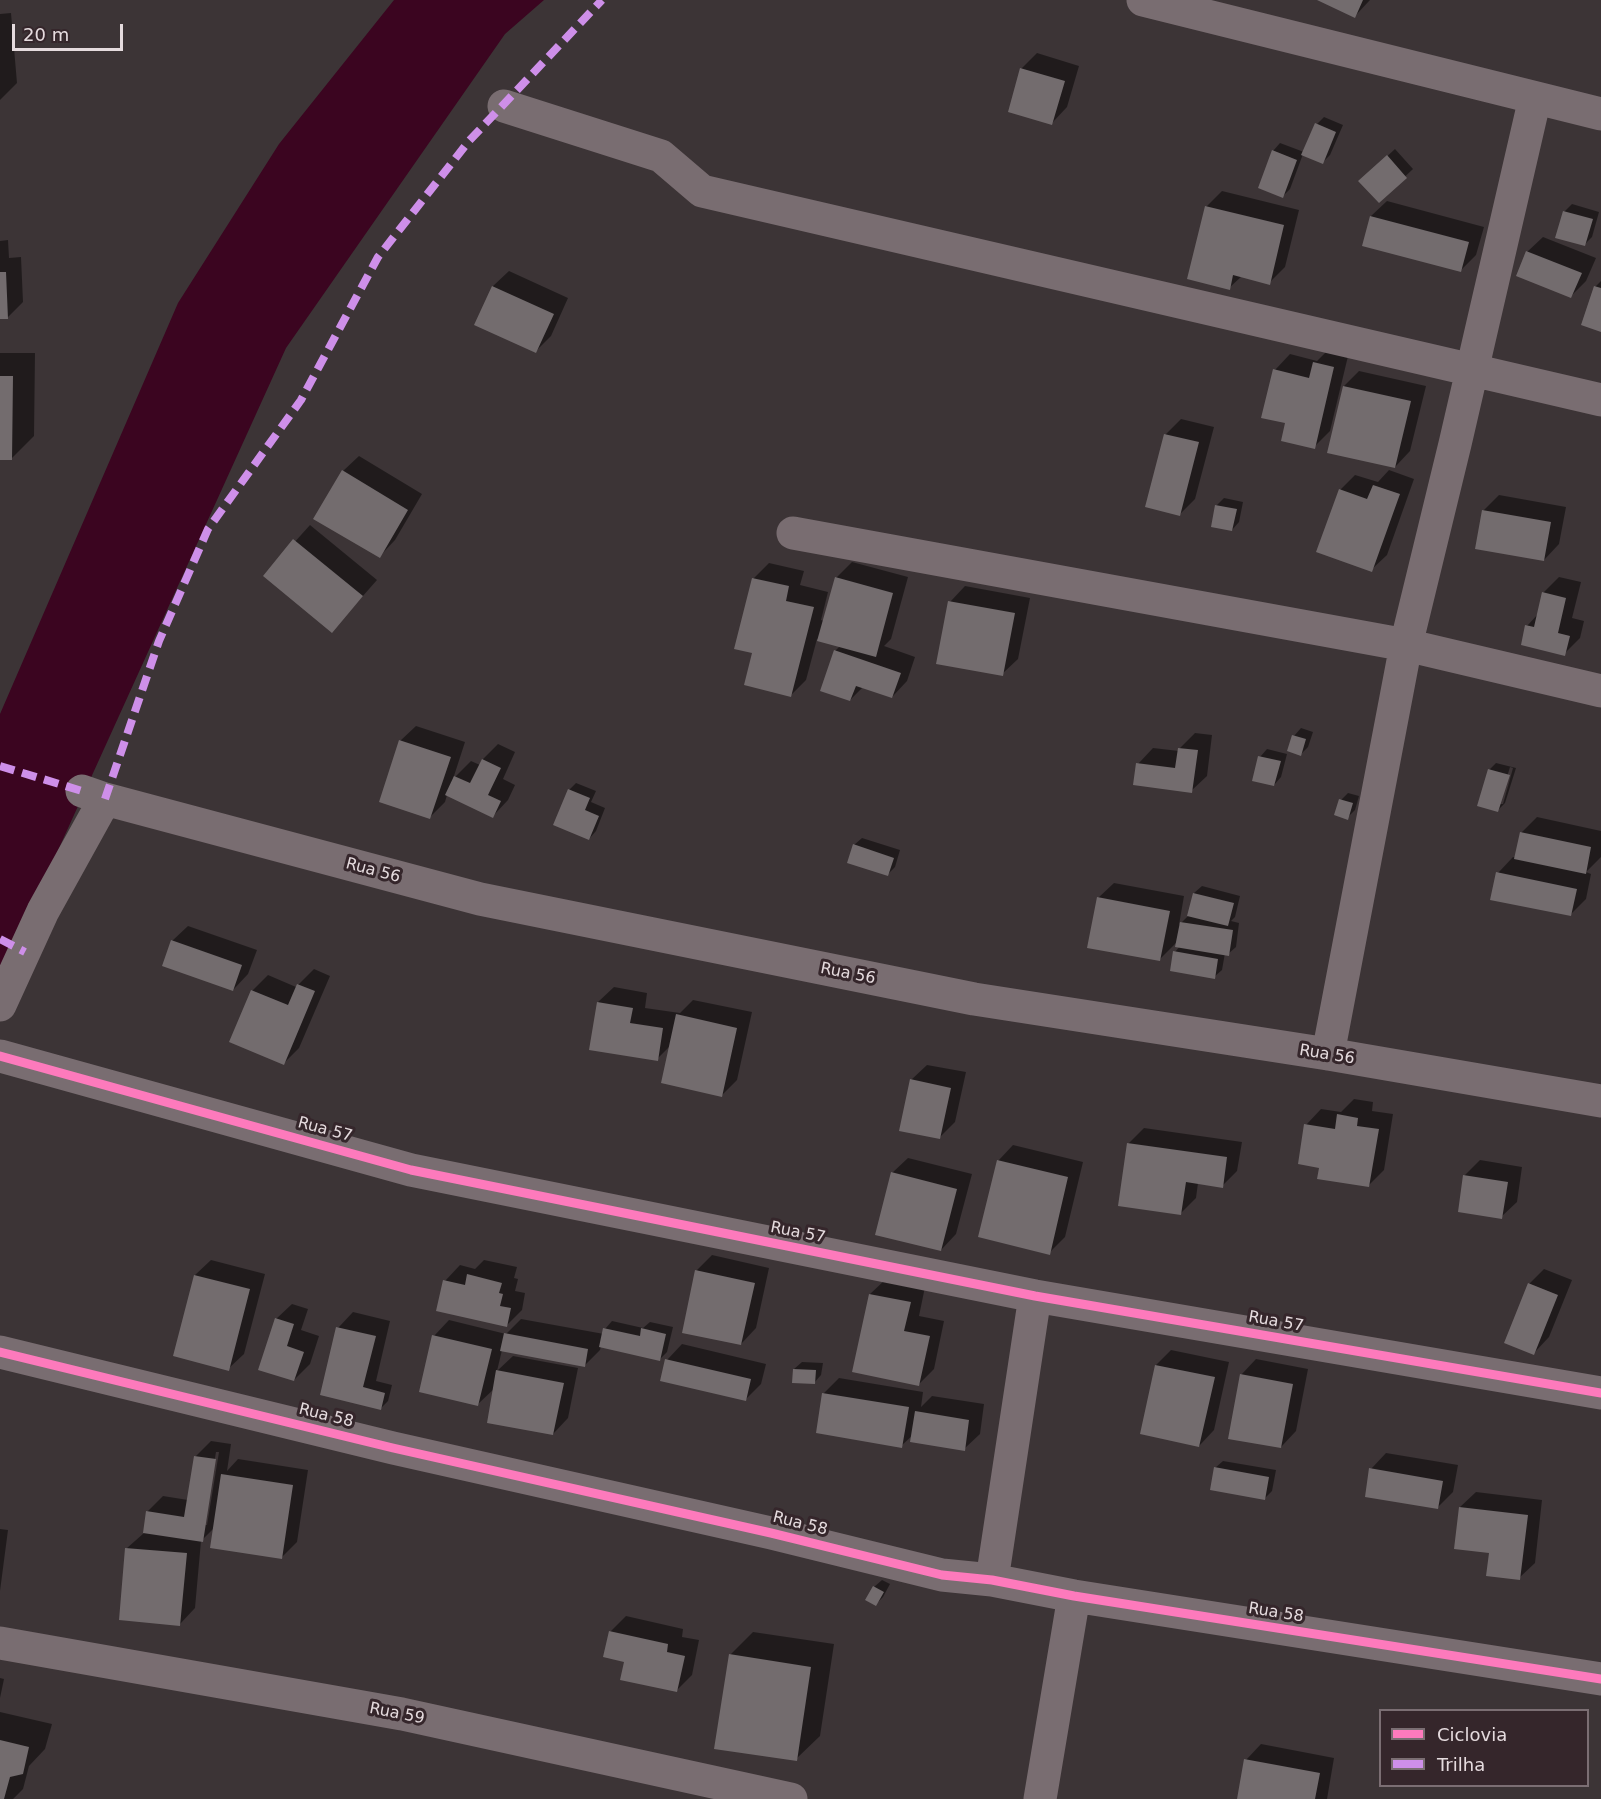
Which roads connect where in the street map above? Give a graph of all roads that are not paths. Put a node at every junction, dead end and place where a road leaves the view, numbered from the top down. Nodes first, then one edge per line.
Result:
1 (1143, 0) edge
2 (1535, 98) junction
3 (504, 106) dead end
4 (1601, 114) edge
5 (1472, 369) junction
6 (1601, 400) edge
7 (793, 533) dead end
8 (1406, 645) junction
9 (1601, 691) edge
10 (0, 1005) edge
11 (1328, 1054) junction
12 (0, 1056) edge
13 (1601, 1101) edge
14 (1035, 1296) junction
15 (0, 1352) edge
16 (1601, 1393) edge
17 (992, 1580) junction
18 (1074, 1596) junction
19 (0, 1642) edge
20 (1601, 1679) edge
21 (791, 1799) edge
22 (1040, 1799) edge

1 - 2 street
2 - 4 street
2 - 5 street
3 - 5 street
5 - 6 street
5 - 8 street
7 - 8 street
8 - 9 street
8 - 11 street
10 - 11 street, Rua 56
11 - 13 street, Rua 56
12 - 14 street, Rua 57
14 - 16 street, Rua 57
14 - 17 street
15 - 17 street, Rua 58
17 - 18 street, Rua 58
18 - 20 street, Rua 58
18 - 22 street
19 - 21 street, Rua 59

